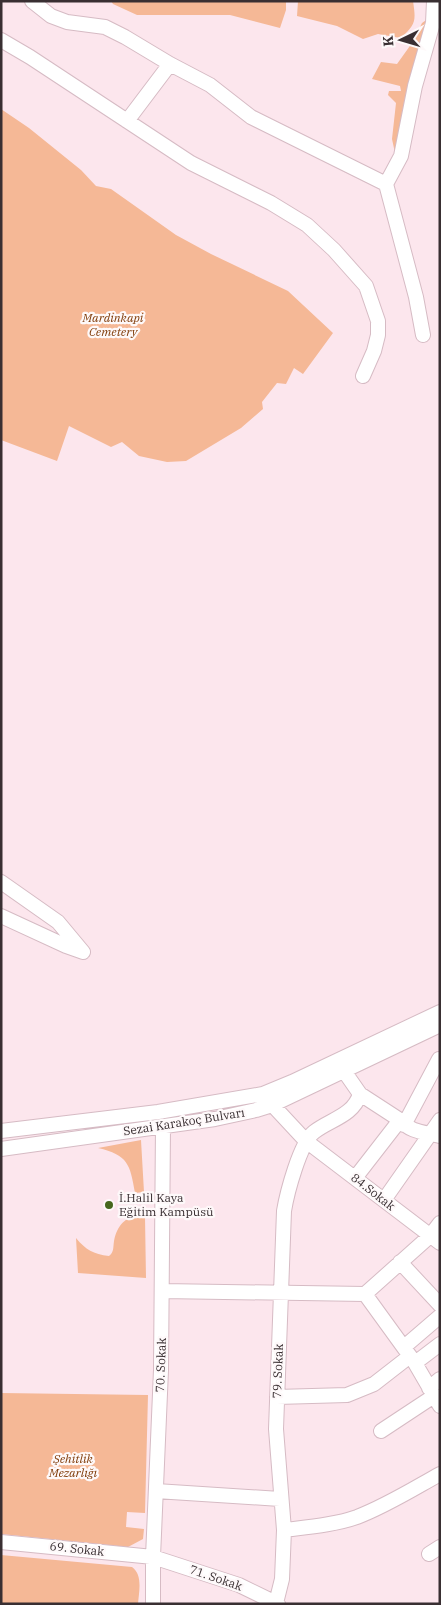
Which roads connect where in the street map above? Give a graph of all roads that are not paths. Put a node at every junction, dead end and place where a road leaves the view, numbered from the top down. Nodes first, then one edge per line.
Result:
1 (32, 1) edge
2 (434, 1) edge
3 (1, 40) edge
4 (170, 64) junction
5 (127, 121) junction
6 (386, 184) junction
7 (423, 335) dead end
8 (363, 376) dead end
9 (1, 882) edge
10 (1, 916) edge
11 (440, 1012) edge
12 (440, 1025) edge
13 (439, 1059) edge
14 (344, 1071) junction
15 (262, 1094) junction
16 (360, 1094) junction
17 (272, 1105) junction
18 (440, 1120) edge
19 (402, 1123) junction
20 (162, 1126) junction
21 (1, 1131) edge
22 (434, 1135) edge
23 (306, 1141) junction
24 (1, 1149) edge
25 (356, 1178) junction
26 (384, 1200) junction
27 (440, 1223) edge
28 (435, 1240) edge
29 (400, 1262) junction
30 (162, 1291) junction
31 (282, 1292) junction
32 (366, 1294) junction
33 (440, 1305) edge
34 (440, 1316) edge
35 (440, 1344) edge
36 (410, 1355) junction
37 (436, 1392) edge
38 (277, 1397) junction
39 (381, 1431) dead end
40 (440, 1474) edge
41 (156, 1492) junction
42 (280, 1499) junction
43 (284, 1530) junction
44 (1, 1542) edge
45 (153, 1557) junction
46 (277, 1603) edge
47 (153, 1604) edge

1 - 4 street
2 - 6 street
3 - 5 street
4 - 5 street
4 - 6 street
5 - 8 street
6 - 7 street
9 - 10 street
11 - 15 street
12 - 14 street, Sezai Karakoç Bulvarı
13 - 19 street
14 - 16 street
14 - 17 street, Sezai Karakoç Bulvarı
15 - 17 street, 84.Sokak
15 - 21 street
16 - 19 street
16 - 23 street
17 - 20 street, Sezai Karakoç Bulvarı
17 - 23 street, 84.Sokak
18 - 22 street
19 - 22 street
19 - 25 street
20 - 24 street, Sezai Karakoç Bulvarı
20 - 30 street, 70. Sokak
22 - 26 street
23 - 25 street, 84.Sokak
23 - 31 street, 79. Sokak
25 - 26 street, 84.Sokak
26 - 28 street, 84.Sokak
27 - 28 street
28 - 29 street
29 - 32 street
29 - 33 street
30 - 31 street
30 - 41 street, 70. Sokak
31 - 32 street
31 - 38 street, 79. Sokak
32 - 36 street
34 - 36 street
35 - 36 street
36 - 37 street
36 - 38 street
37 - 39 street
38 - 42 street, 79. Sokak
40 - 43 street
41 - 42 street
41 - 45 street, 70. Sokak
42 - 43 street, 79. Sokak
43 - 46 street, 79. Sokak
44 - 45 street, 69. Sokak
45 - 46 street, 71. Sokak
45 - 47 street, 70. Sokak

